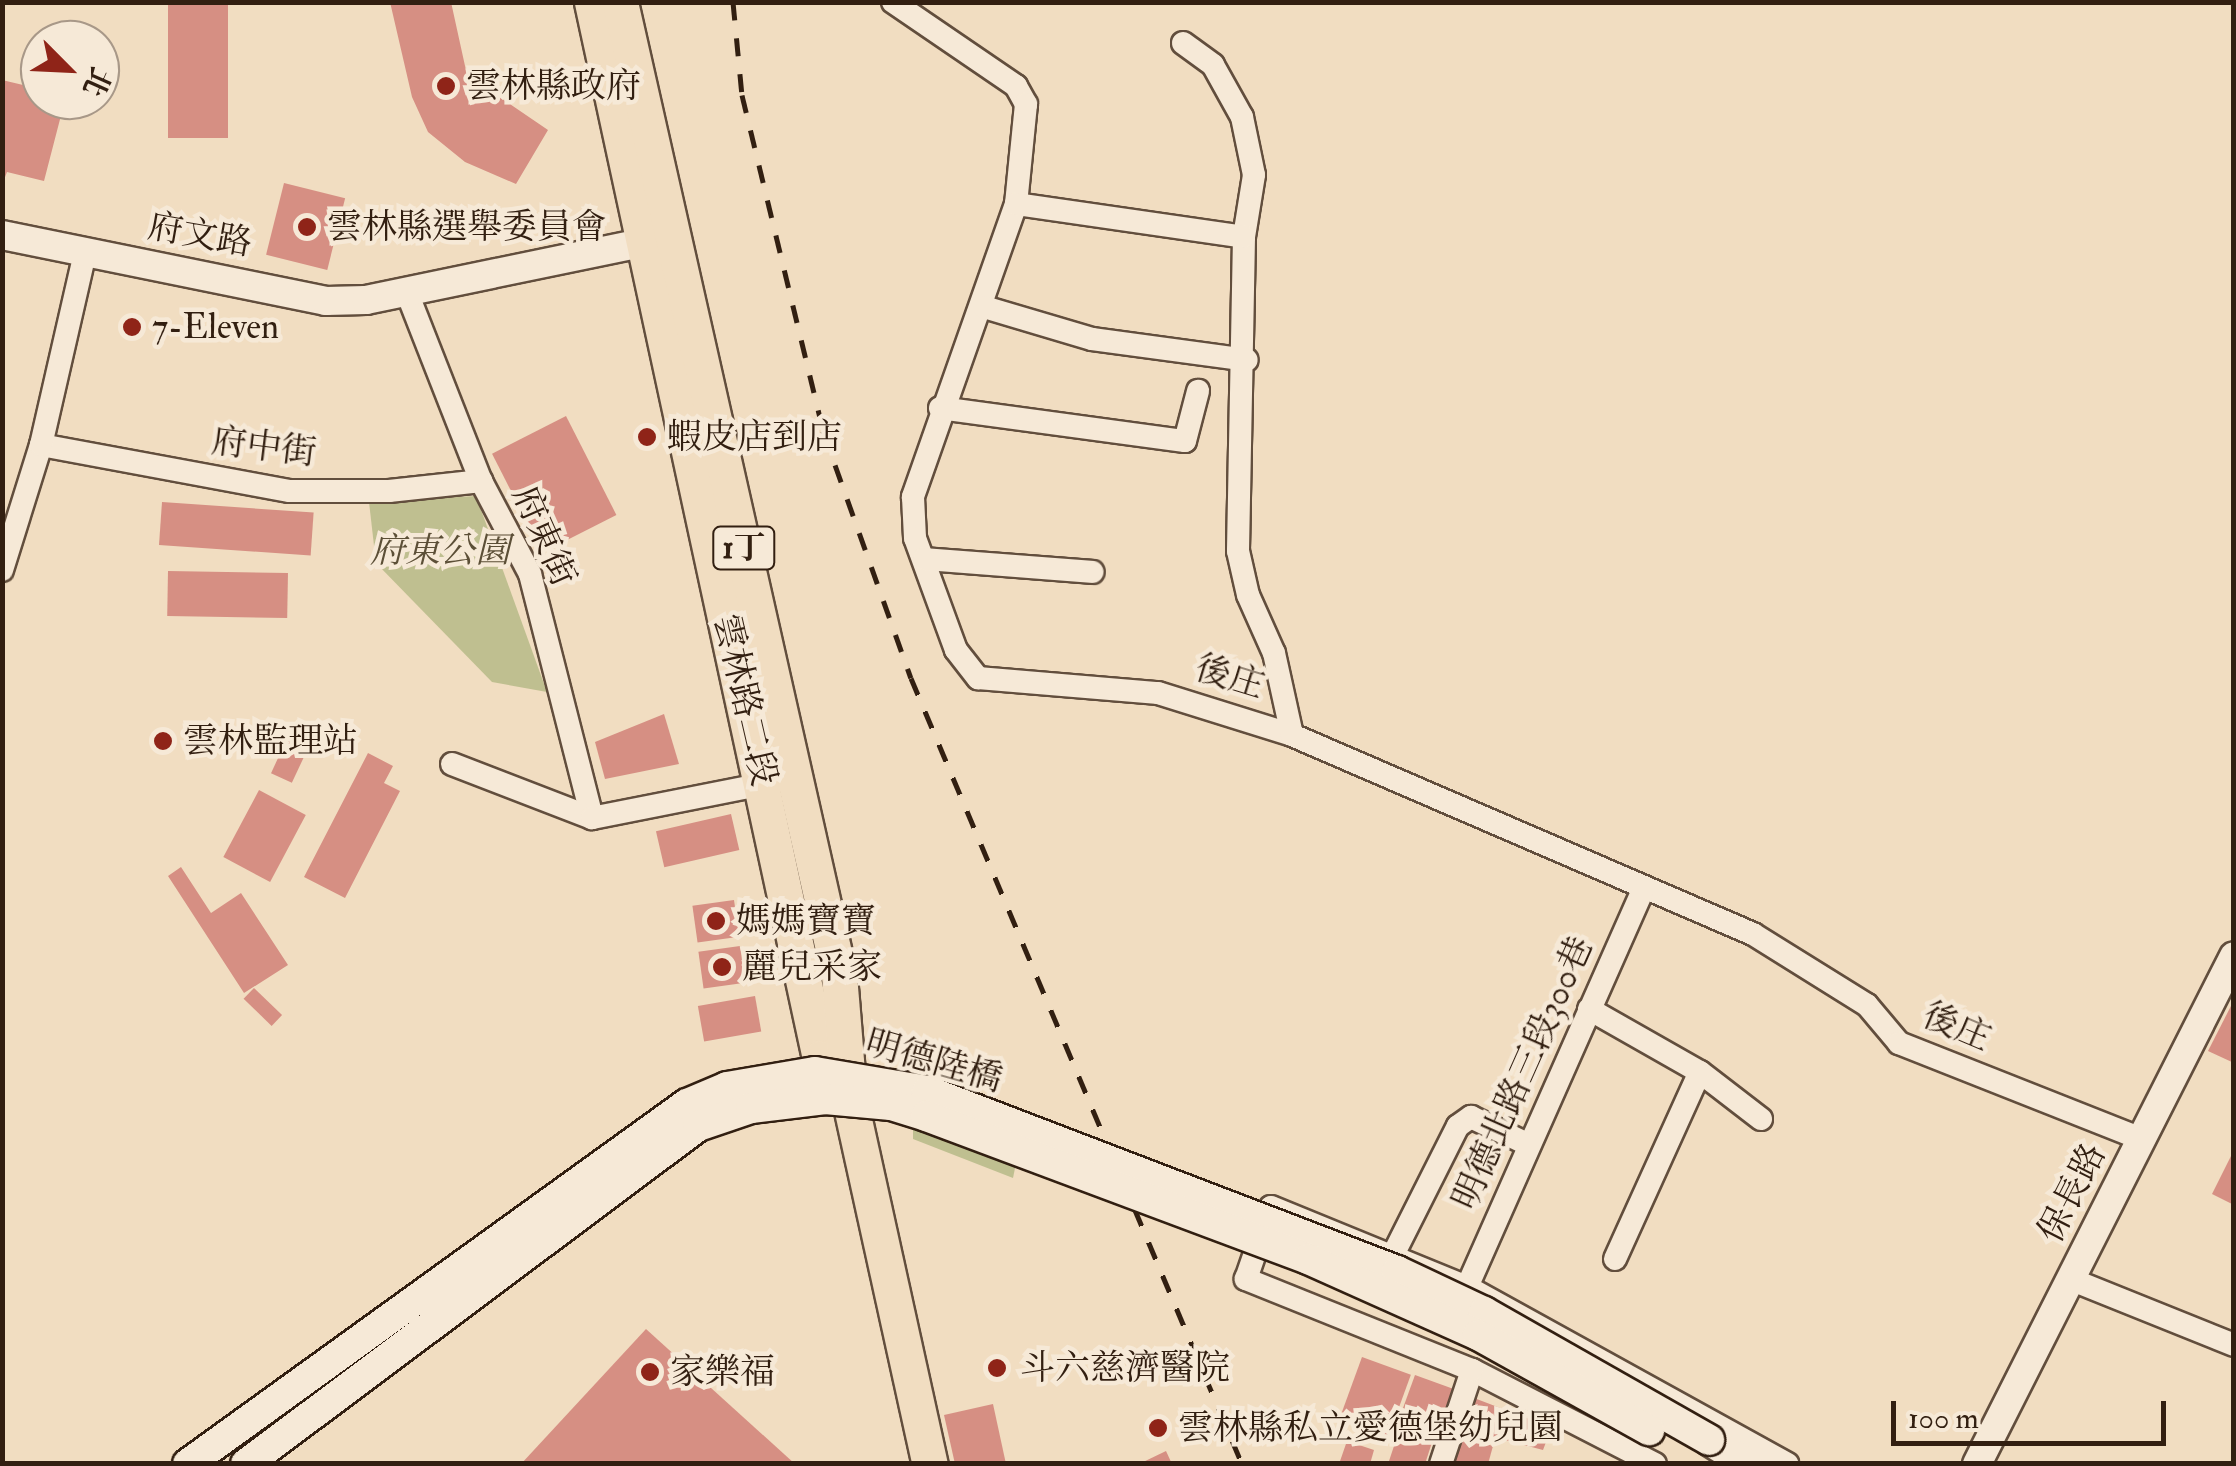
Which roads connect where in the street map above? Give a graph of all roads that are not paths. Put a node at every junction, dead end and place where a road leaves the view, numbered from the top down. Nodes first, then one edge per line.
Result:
1 (592, 2) edge
2 (620, 2) edge
3 (893, 2) edge
4 (1183, 42) dead end
5 (1016, 204) junction
6 (2, 235) edge
7 (1244, 237) junction
8 (662, 239) junction
9 (85, 253) junction
10 (406, 290) junction
11 (984, 307) junction
12 (1246, 360) junction
13 (1198, 390) dead end
14 (940, 408) junction
15 (41, 445) junction
16 (481, 481) junction
17 (924, 559) junction
18 (2, 570) edge
19 (1092, 572) dead end
20 (1292, 735) junction
21 (452, 764) dead end
22 (779, 782) junction
23 (592, 818) junction
24 (1644, 888) junction
25 (2234, 956) edge
26 (1588, 1009) junction
27 (1700, 1072) junction
28 (849, 1097) junction
29 (1761, 1119) dead end
30 (2141, 1139) junction
31 (1527, 1144) junction
32 (1394, 1253) junction
33 (1614, 1259) dead end
34 (2070, 1278) junction
35 (1467, 1287) junction
36 (2234, 1345) edge
37 (1472, 1370) junction
38 (1706, 1454) edge
39 (1649, 1462) edge
40 (188, 1464) edge
41 (246, 1464) edge
42 (930, 1464) edge
43 (1440, 1464) edge
44 (1748, 1464) edge
45 (1787, 1464) edge
46 (1976, 1464) edge

1 - 8 main road, 雲林路二段 / 1丁
2 - 8 main road, 雲林路二段 / 1丁
3 - 5 street, 後庄
4 - 7 street
5 - 7 street
5 - 11 street, 後庄
6 - 9 street, 府文路
7 - 12 street
8 - 10 street, 府文路
8 - 22 main road, 雲林路二段 / 1丁
9 - 10 street, 府文路
9 - 15 street
10 - 16 street, 府東街
11 - 12 street
11 - 14 street, 後庄
12 - 20 street
13 - 14 street
14 - 17 street, 後庄
15 - 16 street, 府中街
15 - 18 street
16 - 23 street, 府東街
17 - 19 street
17 - 20 street, 後庄
20 - 24 street, 後庄
21 - 23 street
22 - 23 street
22 - 28 main road, 雲林路二段 / 1丁
22 - 28 main road, 雲林路二段 / 1丁
24 - 26 street, 明德北路三段300巷
24 - 30 street, 後庄
25 - 30 street, 保長路
26 - 27 street
26 - 31 street, 明德北路三段300巷
27 - 29 street
27 - 33 street
28 - 42 main road, 雲林路二段 / 1丁
30 - 34 street, 保長路
31 - 32 street
31 - 35 street, 明德北路三段300巷
32 - 35 street
32 - 37 street
34 - 36 street
34 - 46 street, 保長路
35 - 45 street
37 - 39 street
37 - 43 street
38 - 40 main road, 明德陸橋, bridge
38 - 41 main road, 明德陸橋, bridge
38 - 44 main road

